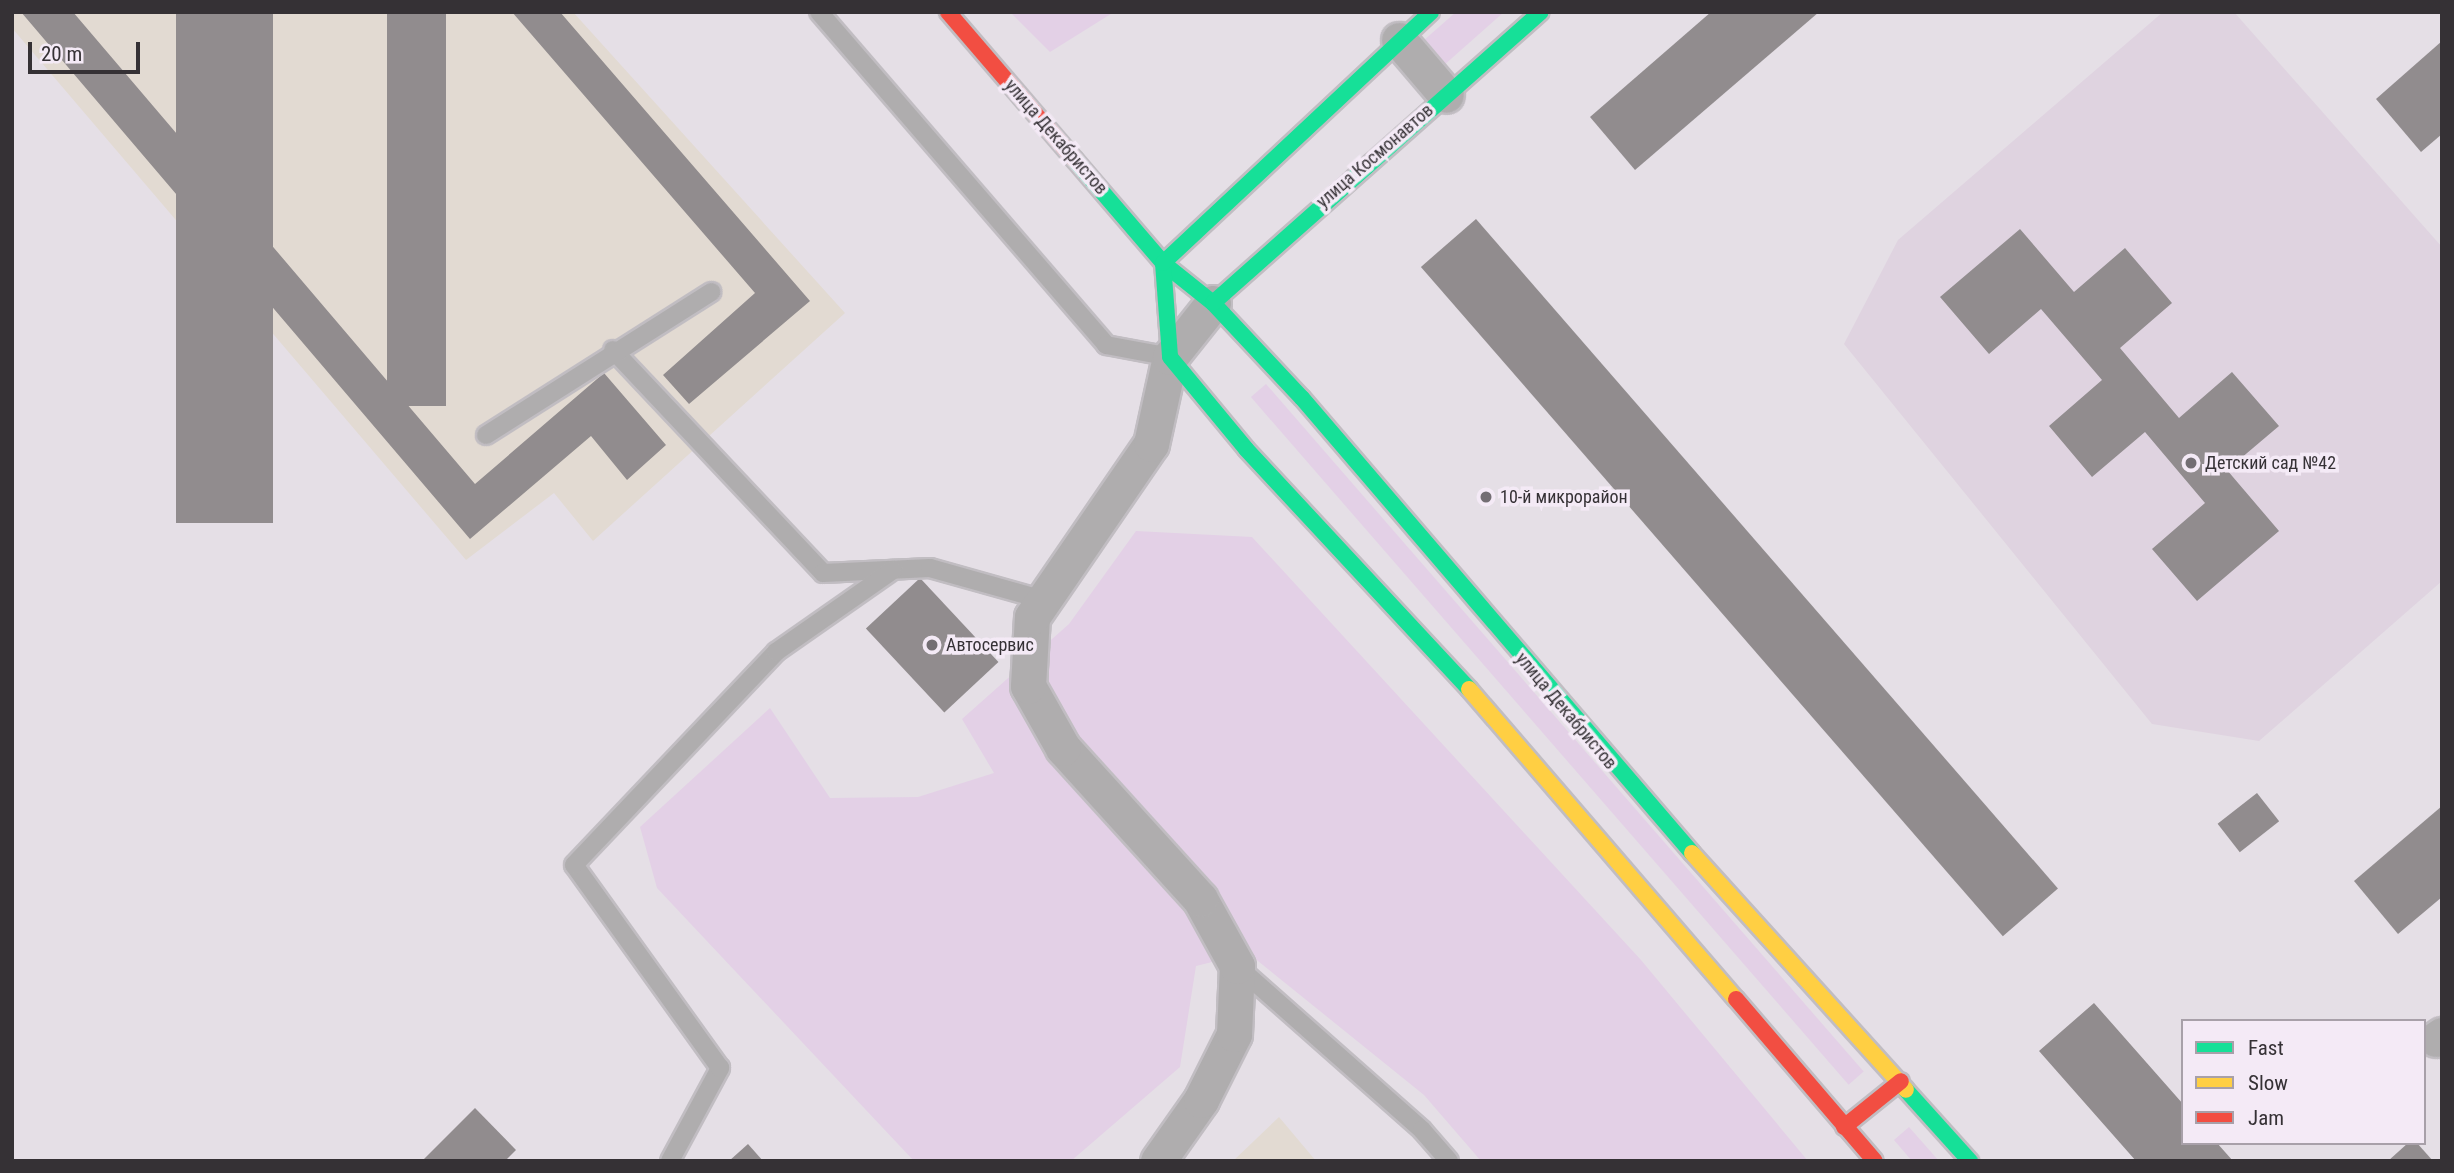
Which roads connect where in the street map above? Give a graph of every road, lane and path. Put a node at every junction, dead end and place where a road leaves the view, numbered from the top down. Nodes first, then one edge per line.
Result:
1 (819, 12) edge
2 (948, 12) edge
3 (1431, 12) edge
4 (1541, 12) edge
5 (1399, 40) junction
6 (1446, 95) junction
7 (1163, 263) junction
8 (710, 292) dead end
9 (1213, 303) junction
10 (612, 351) junction
11 (1170, 357) junction
12 (486, 435) dead end
13 (893, 570) junction
14 (1044, 600) junction
15 (1237, 966) junction
16 (1901, 1081) junction
17 (1844, 1127) junction
18 (670, 1161) edge
19 (1158, 1161) edge
20 (1449, 1161) edge
21 (1875, 1161) edge
22 (1970, 1161) edge

1 - 11 lane
2 - 7 street, улица Декабристов
3 - 5 street
4 - 6 street, улица Космонавтов
5 - 6 street
5 - 7 street
6 - 9 street, улица Космонавтов
7 - 9 street, улица Декабристов
7 - 11 street
8 - 10 lane
9 - 11 street
9 - 16 street, улица Декабристов
10 - 12 lane
10 - 13 lane
11 - 14 street
11 - 17 street
13 - 14 lane
13 - 18 lane
14 - 15 street
15 - 19 street
15 - 20 lane
16 - 17 street
16 - 22 street, улица Декабристов
17 - 21 street

